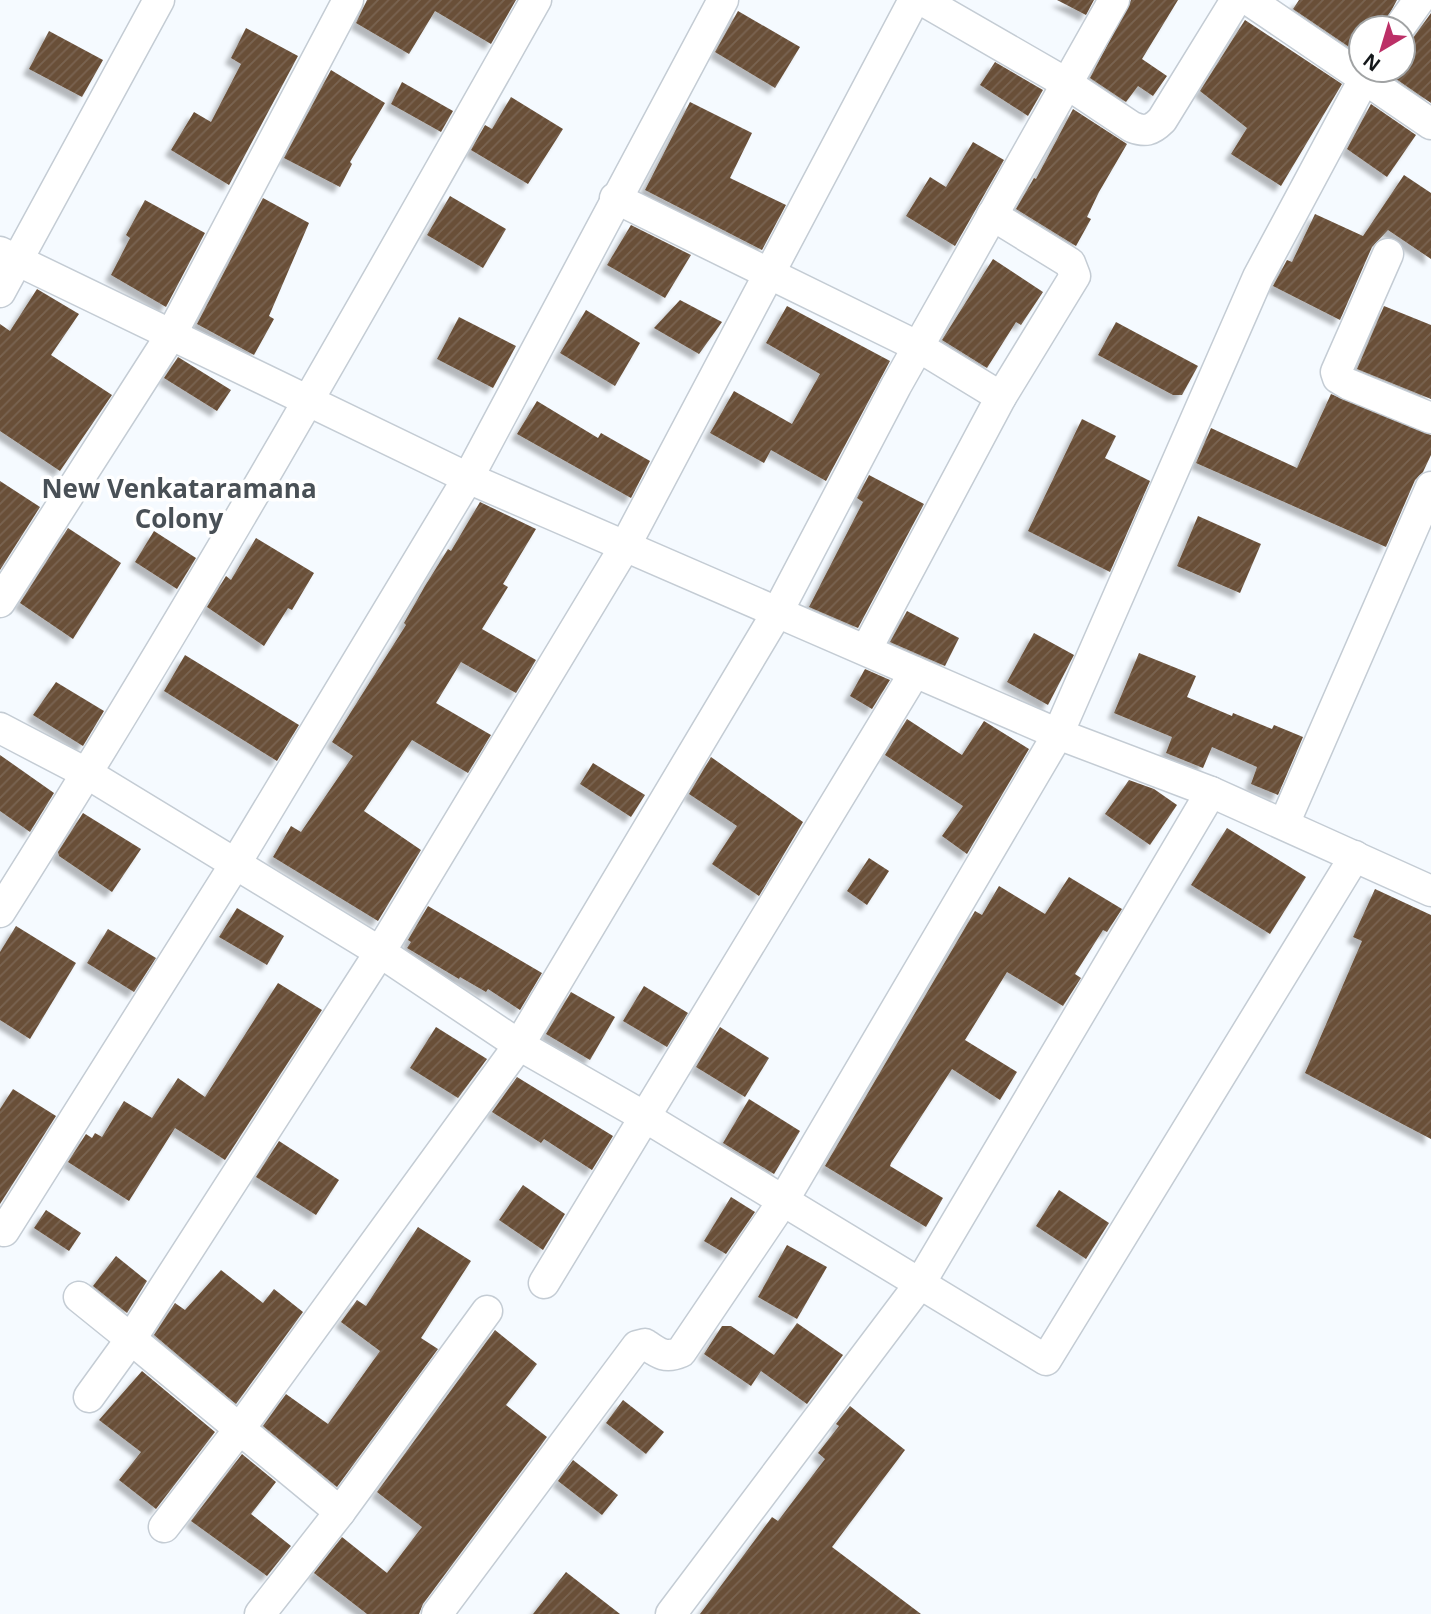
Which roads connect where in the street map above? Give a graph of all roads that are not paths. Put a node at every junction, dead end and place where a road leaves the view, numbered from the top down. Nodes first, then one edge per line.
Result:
1 (159, 0) edge
2 (348, 0) edge
3 (536, 0) edge
4 (723, 0) edge
5 (914, 0) edge
6 (922, 0) edge
7 (1114, 0) edge
8 (1236, 0) edge
9 (1249, 0) edge
10 (1347, 61) edge
11 (1066, 83) junction
12 (1362, 84) edge
13 (1380, 84) edge
14 (1431, 124) edge
15 (615, 198) junction
16 (992, 215) junction
17 (1388, 254) dead end
18 (9, 256) edge
19 (767, 273) junction
20 (0, 292) edge
21 (171, 335) junction
22 (919, 347) junction
23 (1001, 397) junction
24 (311, 400) junction
25 (1431, 418) edge
26 (468, 478) junction
27 (1431, 487) edge
28 (624, 548) junction
29 (0, 602) edge
30 (778, 611) junction
31 (866, 650) junction
32 (915, 672) junction
33 (0, 728) edge
34 (1058, 734) junction
35 (88, 774) junction
36 (1211, 792) junction
37 (1284, 824) junction
38 (1355, 856) junction
39 (234, 866) junction
40 (1431, 891) edge
41 (0, 912) edge
42 (380, 952) junction
43 (519, 1045) junction
44 (645, 1117) junction
45 (783, 1201) junction
46 (4, 1231) dead end
47 (544, 1283) dead end
48 (919, 1285) junction
49 (79, 1297) dead end
50 (487, 1311) dead end
51 (131, 1339) junction
52 (89, 1397) dead end
53 (239, 1431) junction
54 (340, 1512) junction
55 (164, 1527) dead end
56 (260, 1614) edge
57 (437, 1614) edge
58 (671, 1614) edge

1 - 18 street
2 - 21 street
3 - 24 street
4 - 15 street
5 - 19 street
6 - 11 street
7 - 11 street
8 - 11 street
9 - 10 street
11 - 16 street
12 - 34 street
13 - 14 street
15 - 19 street
15 - 26 street
16 - 22 street
16 - 23 street
17 - 25 street
18 - 20 street
18 - 21 street
19 - 22 street
19 - 28 street
21 - 24 street
21 - 29 street
22 - 23 street
22 - 30 street
23 - 31 street
24 - 26 street
24 - 35 street
26 - 28 street
26 - 39 street
27 - 37 street
28 - 30 street
28 - 42 street
30 - 31 street
30 - 43 street
31 - 32 street
32 - 34 street
32 - 44 street
33 - 35 street
34 - 36 street
34 - 45 street
35 - 39 street
35 - 41 street
36 - 37 street
36 - 48 street
37 - 38 street
38 - 40 street
38 - 48 street
39 - 42 street
39 - 46 street
42 - 43 street
42 - 51 street
43 - 44 street
43 - 53 street
44 - 45 street
44 - 47 street
45 - 48 street
45 - 57 street
48 - 58 street
49 - 51 street
50 - 54 street
51 - 52 street
51 - 53 street
53 - 54 street
53 - 55 street
54 - 56 street

